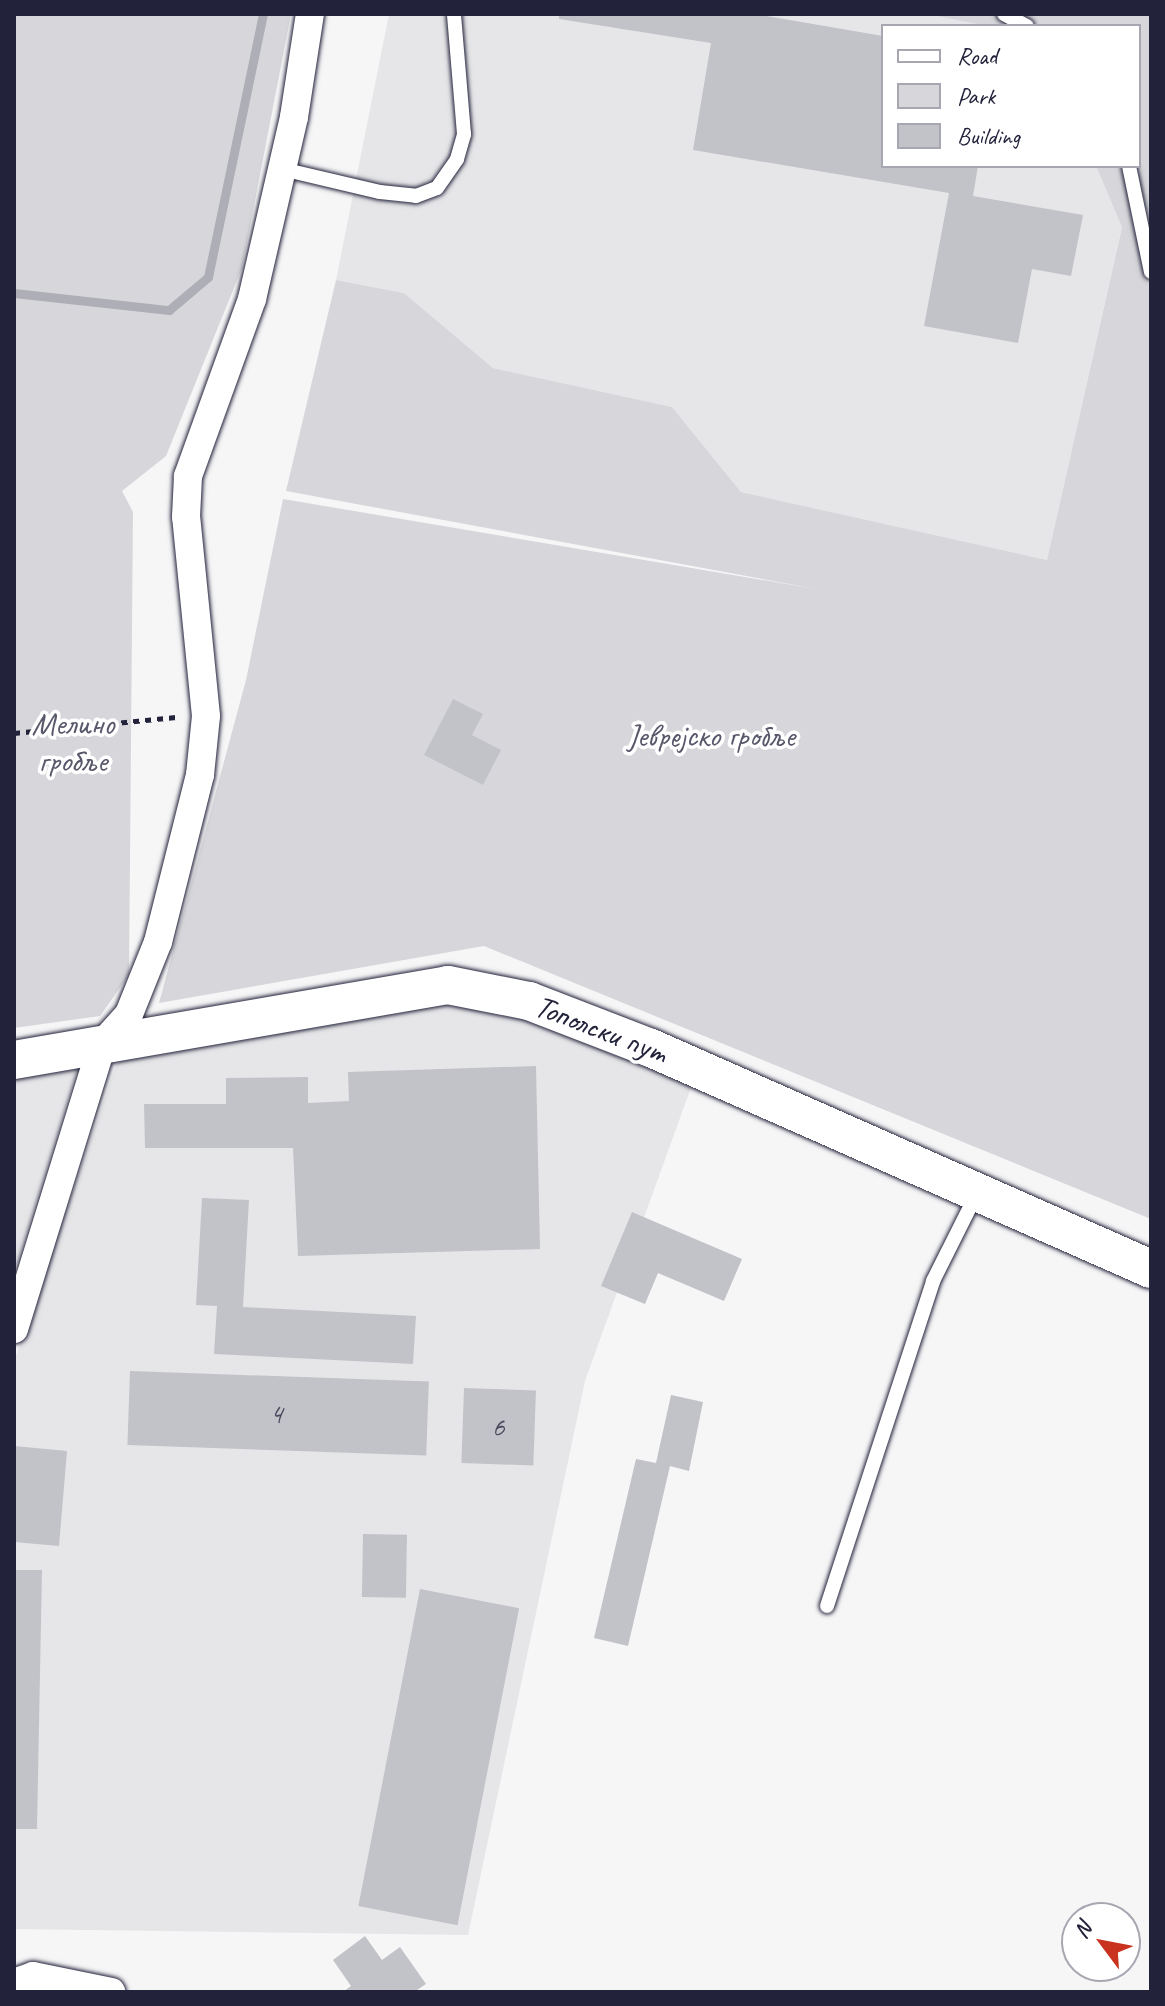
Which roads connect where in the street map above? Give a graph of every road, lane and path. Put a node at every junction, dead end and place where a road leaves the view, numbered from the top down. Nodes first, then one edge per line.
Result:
1 (310, 14) edge
2 (454, 14) edge
3 (1004, 14) edge
4 (1023, 24) edge
5 (1129, 168) edge
6 (282, 169) junction
7 (1151, 272) edge
8 (206, 716) junction
9 (14, 733) edge
10 (102, 1044) junction
11 (14, 1060) edge
12 (977, 1192) junction
13 (1151, 1269) edge
14 (14, 1329) edge
15 (827, 1606) dead end
16 (14, 1983) edge
17 (111, 1992) edge

1 - 6 street
2 - 6 lane
3 - 4 lane
5 - 7 lane
6 - 8 street
8 - 9 path
8 - 10 street
10 - 11 street, Тополски пут
10 - 12 street, Тополски пут
10 - 14 street
12 - 13 street, Тополски пут
12 - 15 lane
16 - 17 street

